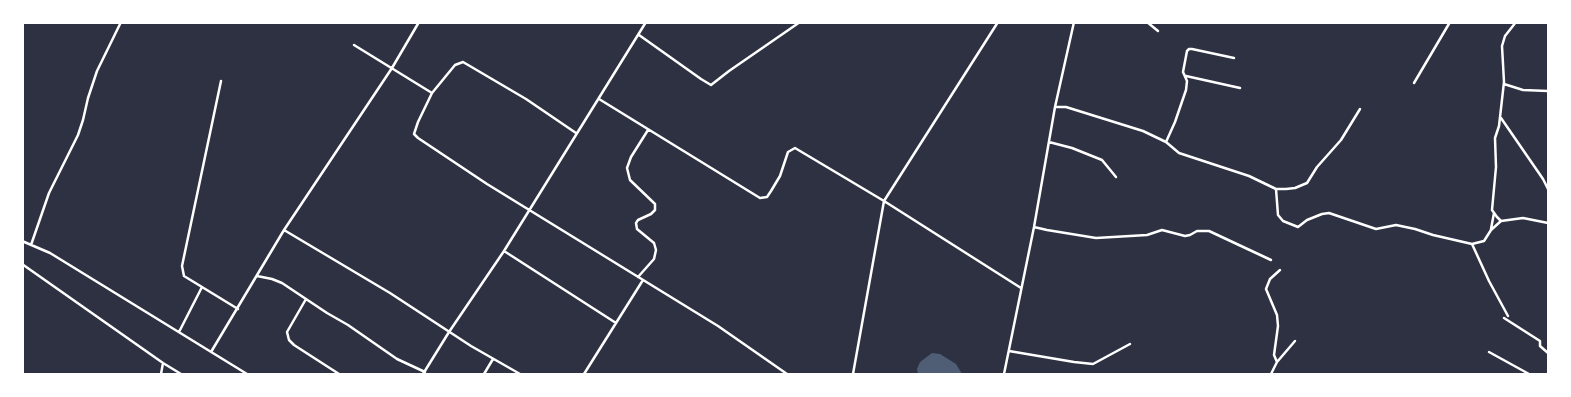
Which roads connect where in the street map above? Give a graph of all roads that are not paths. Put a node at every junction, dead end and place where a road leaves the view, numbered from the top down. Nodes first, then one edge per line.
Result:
1 (121, 22) edge
2 (419, 22) edge
3 (646, 22) edge
4 (800, 22) edge
5 (998, 22) edge
6 (1074, 22) edge
7 (1147, 22) edge
8 (1450, 22) edge
9 (1516, 22) edge
10 (1158, 31) dead end
11 (639, 35) junction
12 (354, 46) dead end
13 (1234, 58) dead end
14 (392, 68) junction
15 (1186, 76) junction
16 (221, 81) dead end
17 (1414, 83) dead end
18 (1504, 84) junction
19 (1240, 88) dead end
20 (1548, 91) edge
21 (432, 93) junction
22 (599, 99) junction
23 (1055, 107) junction
24 (1360, 109) dead end
25 (1500, 117) junction
26 (648, 130) junction
27 (576, 132) junction
28 (1048, 142) junction
29 (1166, 142) junction
30 (1116, 177) dead end
31 (1276, 189) junction
32 (1548, 189) edge
33 (884, 202) junction
34 (529, 210) junction
35 (1494, 214) junction
36 (1501, 221) junction
37 (1548, 223) edge
38 (1034, 227) junction
39 (284, 230) junction
40 (1491, 231) junction
41 (22, 241) edge
42 (1472, 244) junction
43 (31, 246) junction
44 (504, 251) junction
45 (1271, 260) dead end
46 (22, 264) edge
47 (1280, 270) dead end
48 (257, 276) junction
49 (638, 277) junction
50 (643, 280) junction
51 (202, 286) junction
52 (1021, 288) junction
53 (306, 299) junction
54 (238, 310) junction
55 (1508, 316) dead end
56 (1504, 318) dead end
57 (616, 323) junction
58 (179, 332) junction
59 (450, 332) junction
60 (1295, 341) dead end
61 (1130, 344) dead end
62 (1009, 351) junction
63 (211, 352) junction
64 (1489, 352) dead end
65 (1548, 353) edge
66 (493, 359) junction
67 (1277, 362) junction
68 (163, 364) junction
69 (424, 373) edge
70 (161, 374) edge
71 (181, 374) edge
72 (247, 374) edge
73 (339, 374) edge
74 (484, 374) edge
75 (520, 374) edge
76 (584, 374) edge
77 (787, 374) edge
78 (853, 374) edge
79 (1004, 374) edge
80 (1271, 374) edge
81 (1529, 374) edge

1 - 43 street
2 - 14 street
3 - 11 street
4 - 11 street
5 - 33 street
6 - 23 street
7 - 10 street
8 - 17 street
9 - 18 street
11 - 22 street
12 - 14 street
13 - 15 street
14 - 21 street
14 - 39 street
15 - 19 street
15 - 29 street
16 - 51 street
18 - 20 street
18 - 25 street
21 - 27 street
21 - 34 street
22 - 26 street
22 - 27 street
23 - 28 street
23 - 29 street
24 - 31 street
25 - 32 street
25 - 35 street
26 - 33 street
26 - 49 street
27 - 34 street
28 - 30 street
28 - 38 street
29 - 31 street
31 - 42 street
33 - 52 street
33 - 78 street
34 - 44 street
34 - 49 street
35 - 36 street
35 - 40 street
36 - 37 street
36 - 40 street
38 - 45 street
38 - 52 street
39 - 48 street
39 - 59 street
40 - 42 street
41 - 43 street
42 - 55 street
43 - 58 street
44 - 57 street
44 - 59 street
46 - 68 street
47 - 67 street
48 - 53 street
48 - 54 street
49 - 50 street
50 - 57 street
50 - 77 street
51 - 54 street
51 - 58 street
52 - 62 street
53 - 69 street
53 - 73 street
54 - 63 street
56 - 65 street
57 - 76 street
58 - 63 street
59 - 66 street
59 - 69 street
60 - 67 street
61 - 62 street
62 - 79 street
63 - 72 street
64 - 81 street
66 - 74 street
66 - 75 street
67 - 80 street
68 - 70 street
68 - 71 street

